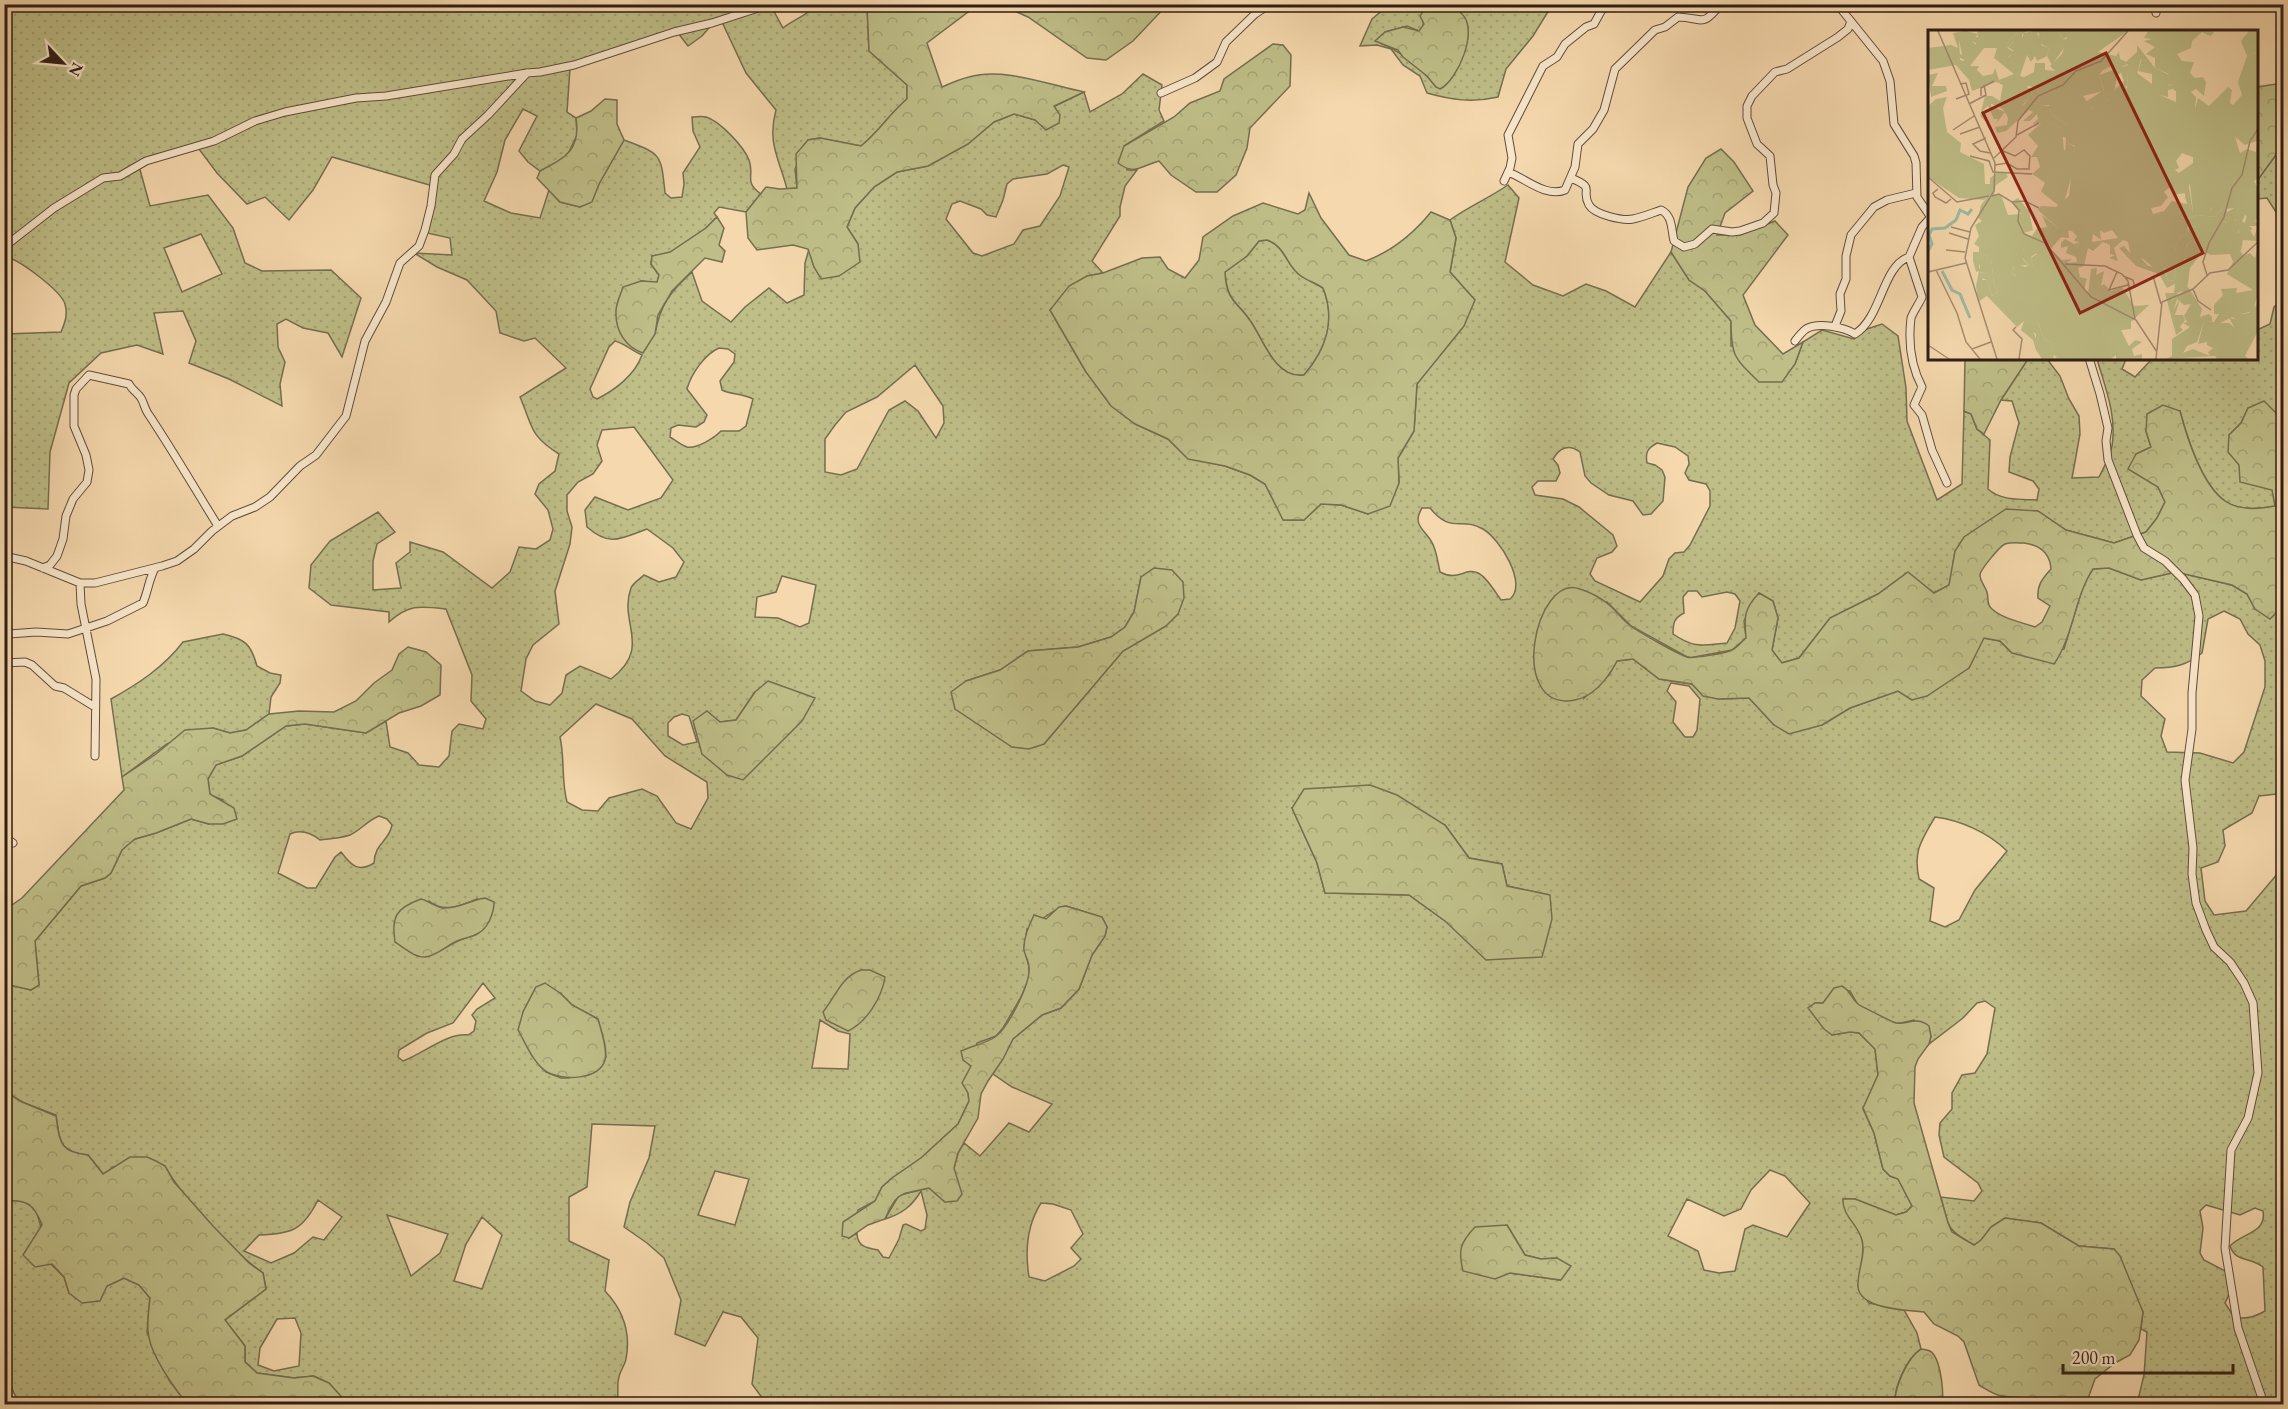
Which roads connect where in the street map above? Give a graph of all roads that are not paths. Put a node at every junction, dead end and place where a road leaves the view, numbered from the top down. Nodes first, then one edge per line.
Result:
1 (771, 4) edge
2 (1270, 4) edge
3 (1605, 4) edge
4 (1722, 4) edge
5 (1838, 4) edge
6 (2154, 4) edge
7 (2156, 13) dead end
8 (1851, 21) junction
9 (527, 73) junction
10 (1161, 93) dead end
11 (1508, 172) junction
12 (1571, 178) junction
13 (1503, 181) dead end
14 (1916, 194) junction
15 (1928, 216) edge
16 (1928, 218) edge
17 (4, 247) edge
18 (1909, 257) junction
19 (1835, 326) junction
20 (1795, 341) dead end
21 (2090, 360) edge
22 (1947, 483) dead end
23 (218, 526) junction
24 (4, 556) edge
25 (43, 568) junction
26 (155, 568) junction
27 (80, 583) junction
28 (86, 628) junction
29 (4, 631) edge
30 (4, 663) edge
31 (95, 707) junction
32 (95, 756) dead end
33 (4, 837) edge
34 (13, 843) dead end
35 (2264, 1404) edge

1 - 9 street
2 - 10 street
3 - 11 street
4 - 12 street
5 - 8 street
6 - 7 street
8 - 12 street
8 - 14 street
9 - 17 street
9 - 23 street
11 - 12 street
11 - 13 street
14 - 15 street
14 - 19 street
16 - 18 street
18 - 19 street
18 - 22 street
19 - 20 street
21 - 35 street
23 - 25 street
23 - 26 street
24 - 25 street
25 - 27 street
26 - 27 street
26 - 28 street
27 - 28 street
28 - 29 street
28 - 31 street
30 - 31 street
31 - 32 street
33 - 34 street

